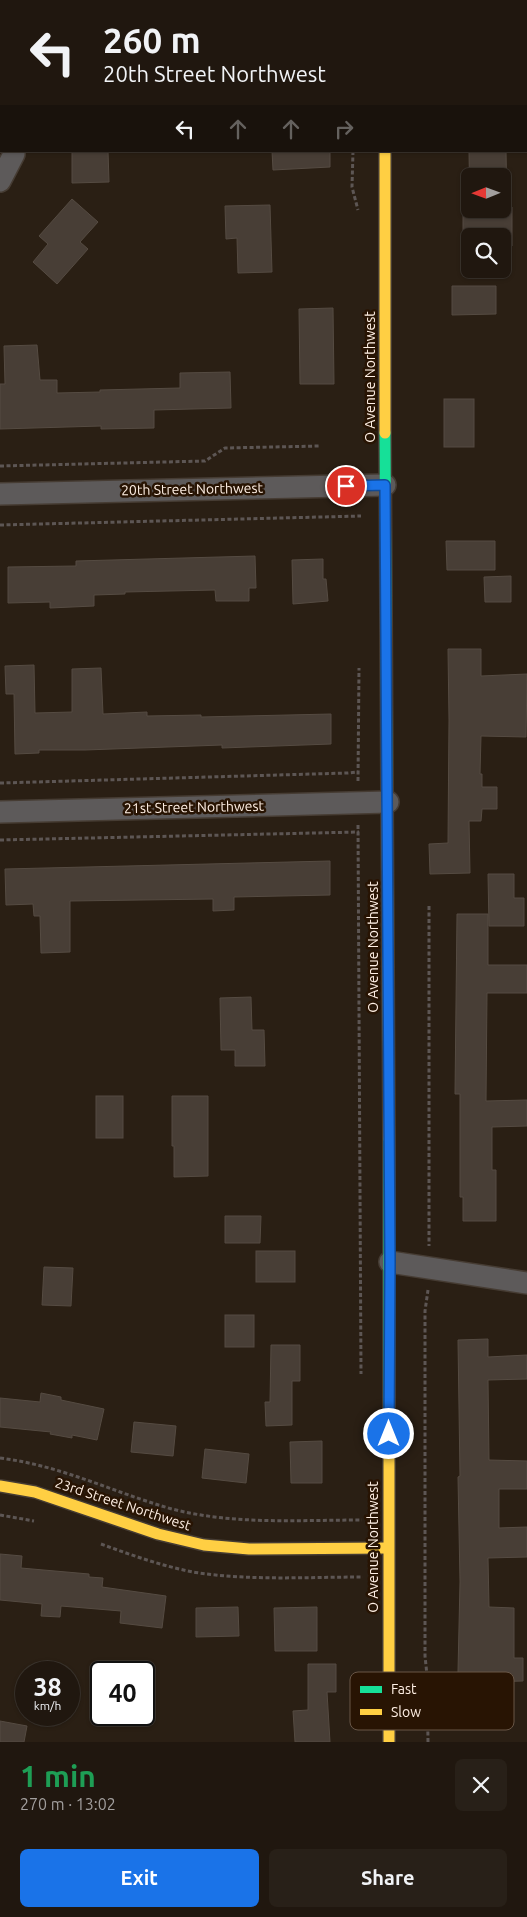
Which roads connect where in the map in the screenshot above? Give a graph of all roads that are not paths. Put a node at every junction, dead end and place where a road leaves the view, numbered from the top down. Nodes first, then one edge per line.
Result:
1 (14, 152) edge
2 (385, 152) edge
3 (0, 182) edge
4 (385, 485) junction
5 (0, 494) edge
6 (388, 802) junction
7 (0, 812) edge
8 (390, 1262) junction
9 (527, 1283) edge
10 (0, 1486) edge
11 (388, 1548) junction
12 (389, 1672) edge

1 - 3 street
2 - 4 street, O Avenue Northwest
4 - 5 street, 20th Street Northwest
4 - 6 street, O Avenue Northwest
6 - 7 street, 21st Street Northwest
6 - 8 street, O Avenue Northwest
8 - 9 street
8 - 11 street, O Avenue Northwest
10 - 11 street, 23rd Street Northwest
11 - 12 street, O Avenue Northwest

